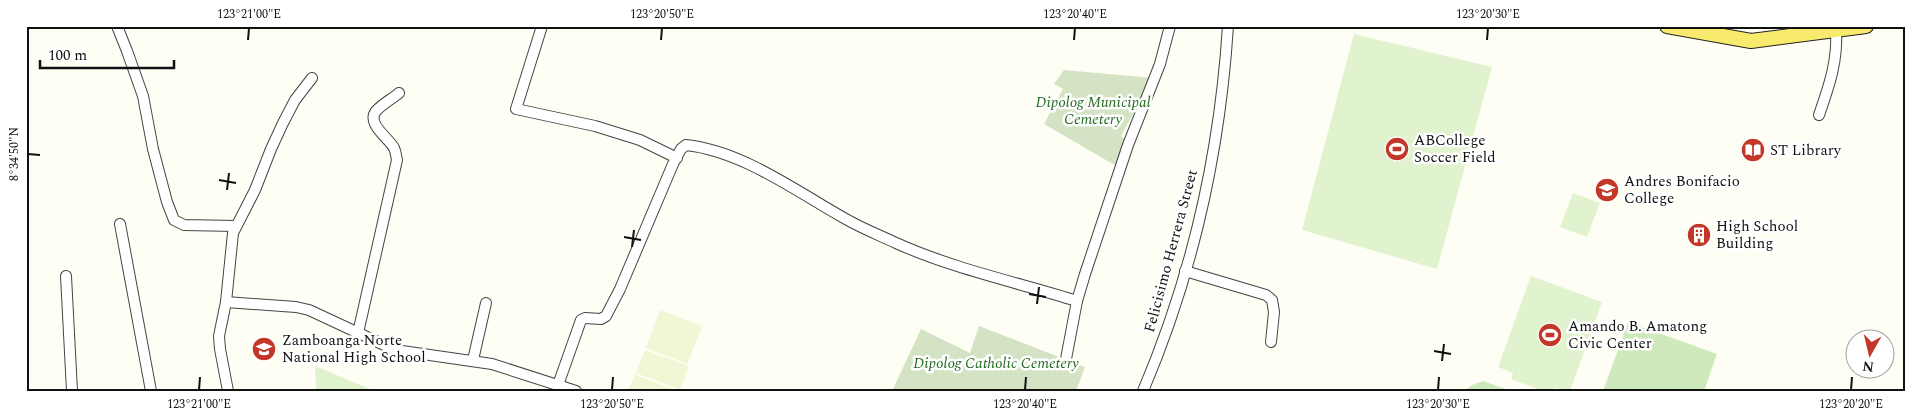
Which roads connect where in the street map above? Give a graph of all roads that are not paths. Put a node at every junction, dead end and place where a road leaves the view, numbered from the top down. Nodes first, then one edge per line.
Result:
1 (117, 26) edge
2 (542, 26) edge
3 (1170, 26) edge
4 (1228, 26) edge
5 (1667, 26) edge
6 (1866, 26) edge
7 (1836, 30) junction
8 (312, 78) dead end
9 (399, 94) dead end
10 (1819, 115) dead end
11 (677, 158) junction
12 (120, 224) dead end
13 (236, 226) junction
14 (1185, 271) junction
15 (66, 276) dead end
16 (1077, 301) junction
17 (226, 302) junction
18 (486, 303) dead end
19 (358, 333) junction
20 (1271, 342) dead end
21 (1066, 359) dead end
22 (473, 360) junction
23 (558, 385) junction
24 (72, 391) edge
25 (151, 391) edge
26 (228, 391) edge
27 (576, 391) edge
28 (1143, 391) edge

1 - 13 street
2 - 11 street
3 - 16 street
4 - 14 street, Felicisimo Herrera Street
5 - 7 main road
6 - 7 main road
7 - 10 street
8 - 13 street
9 - 19 street
11 - 16 street
11 - 23 street
12 - 25 street
13 - 17 street
14 - 20 street
14 - 28 street, Felicisimo Herrera Street
15 - 24 street
16 - 21 street
17 - 19 street
17 - 26 street
18 - 22 street
19 - 22 street
22 - 23 street
23 - 27 street

